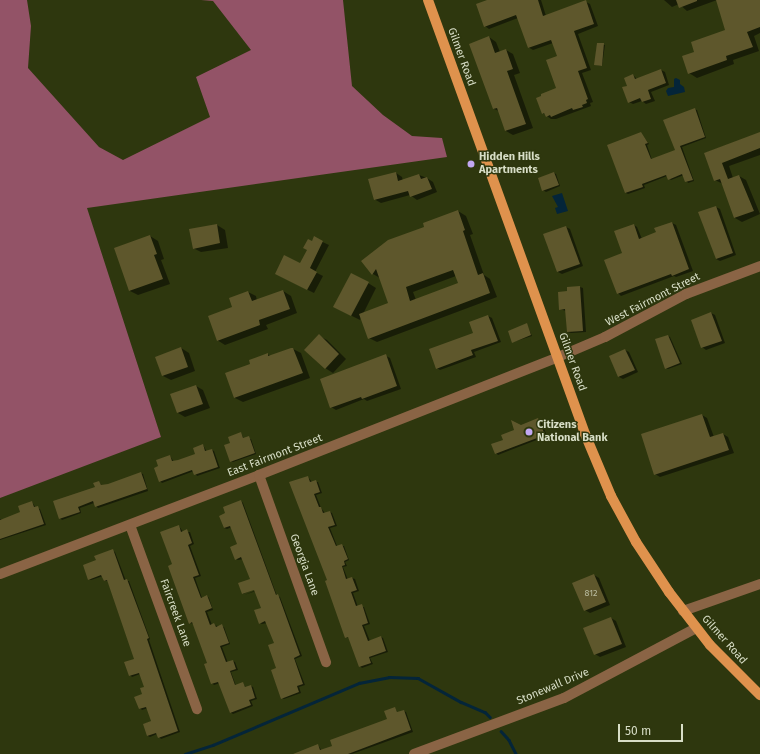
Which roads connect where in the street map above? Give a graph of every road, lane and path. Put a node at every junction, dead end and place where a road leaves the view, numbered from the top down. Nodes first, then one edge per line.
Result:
1 (428, 0) edge
2 (760, 266) edge
3 (558, 357) junction
4 (259, 476) junction
5 (130, 525) junction
6 (0, 574) edge
7 (760, 584) edge
8 (683, 611) junction
9 (696, 628) junction
10 (326, 662) dead end
11 (760, 695) edge
12 (197, 709) dead end
13 (421, 753) edge

1 - 3 main road, Gilmer Road
2 - 3 street, West Fairmont Street
3 - 4 street, East Fairmont Street
3 - 8 main road, Gilmer Road
4 - 5 street, East Fairmont Street
4 - 10 street, Georgia Lane
5 - 6 street, East Fairmont Street
5 - 12 street, Faircreek Lane
7 - 8 street
8 - 9 main road, Gilmer Road
9 - 11 main road, Gilmer Road
9 - 13 street, Stonewall Drive

